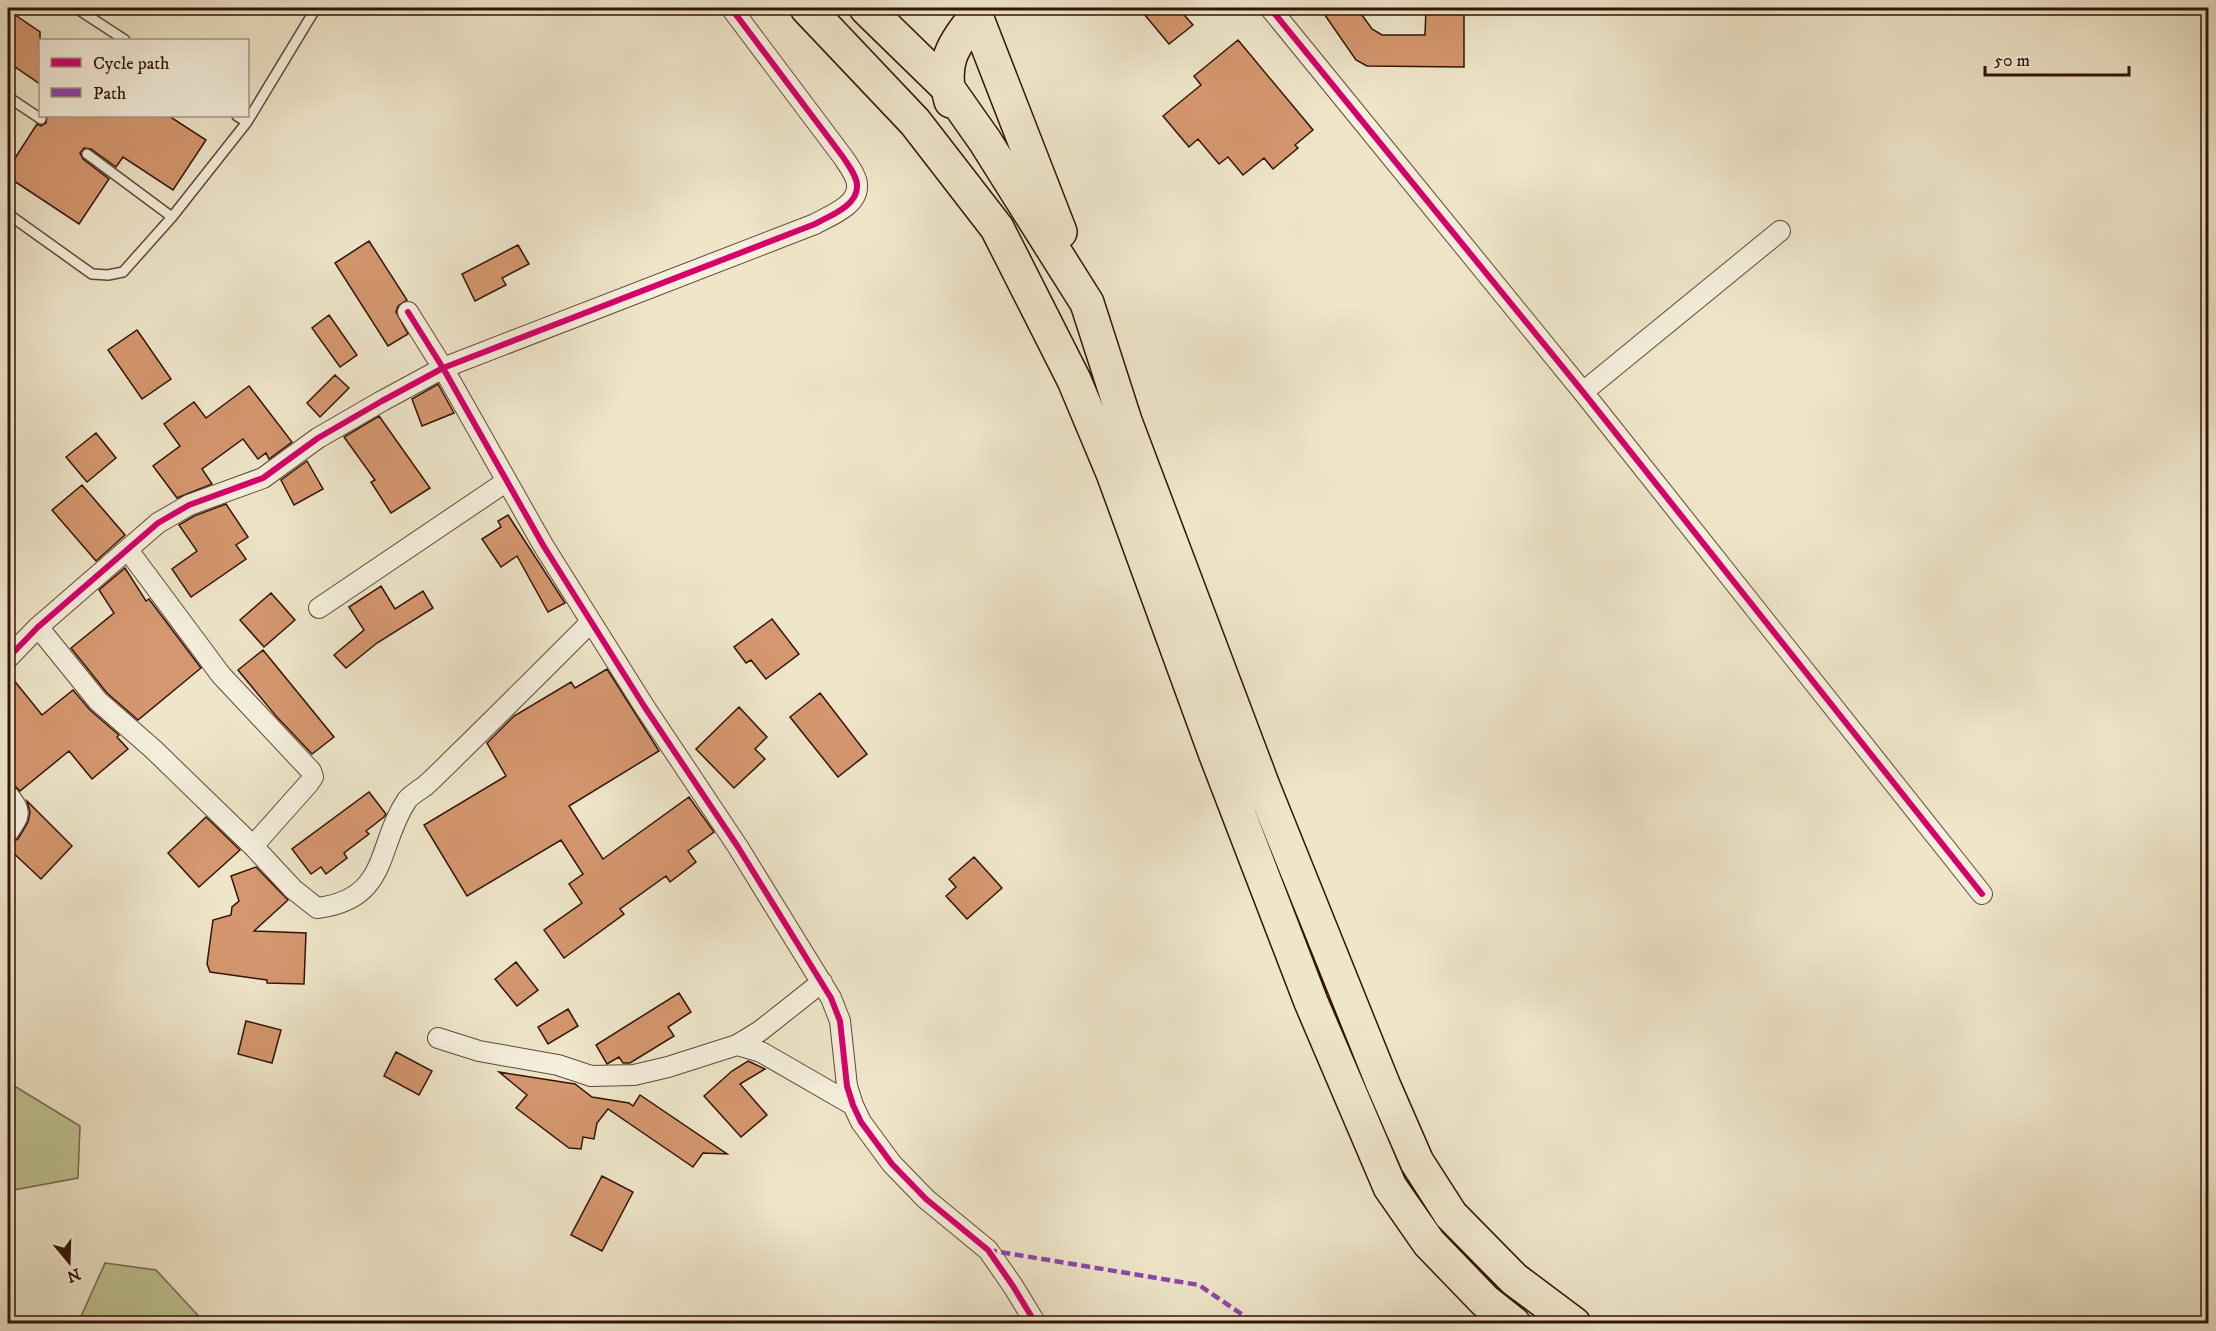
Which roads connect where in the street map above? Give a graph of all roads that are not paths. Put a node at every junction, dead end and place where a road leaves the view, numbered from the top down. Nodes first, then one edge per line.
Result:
1 (76, 8) edge
2 (316, 8) edge
3 (731, 8) edge
4 (807, 8) edge
5 (866, 8) edge
6 (1270, 8) edge
7 (111, 37) edge
8 (947, 87) junction
9 (8, 97) edge
10 (39, 117) edge
11 (238, 117) edge
12 (246, 122) junction
13 (87, 154) dead end
14 (970, 192) junction
15 (8, 214) edge
16 (172, 217) junction
17 (1780, 231) dead end
18 (1087, 303) junction
19 (408, 312) dead end
20 (443, 368) junction
21 (1583, 392) junction
22 (507, 481) junction
23 (128, 550) junction
24 (319, 608) dead end
25 (591, 622) junction
26 (38, 627) junction
27 (8, 658) edge
28 (8, 795) edge
29 (8, 832) edge
30 (253, 846) junction
31 (1982, 894) dead end
32 (822, 982) junction
33 (438, 1038) dead end
34 (737, 1045) junction
35 (853, 1105) junction
36 (1036, 1323) edge
37 (1514, 1323) edge
38 (1574, 1323) edge

1 - 7 lane
2 - 12 lane
3 - 20 street
4 - 14 highway
5 - 8 highway
6 - 21 street
8 - 14 highway
8 - 18 highway
8 - 18 highway
9 - 10 lane
11 - 12 lane
12 - 16 lane
13 - 16 lane
14 - 37 highway
15 - 16 lane
17 - 21 street
18 - 38 highway
19 - 20 street
20 - 22 street
20 - 23 street
21 - 31 street
22 - 24 street
22 - 25 street
23 - 26 street
23 - 30 street
25 - 30 street
25 - 32 street
26 - 27 street
26 - 30 street
28 - 29 street
32 - 34 street
32 - 35 street
33 - 34 street
34 - 35 street
35 - 36 street

